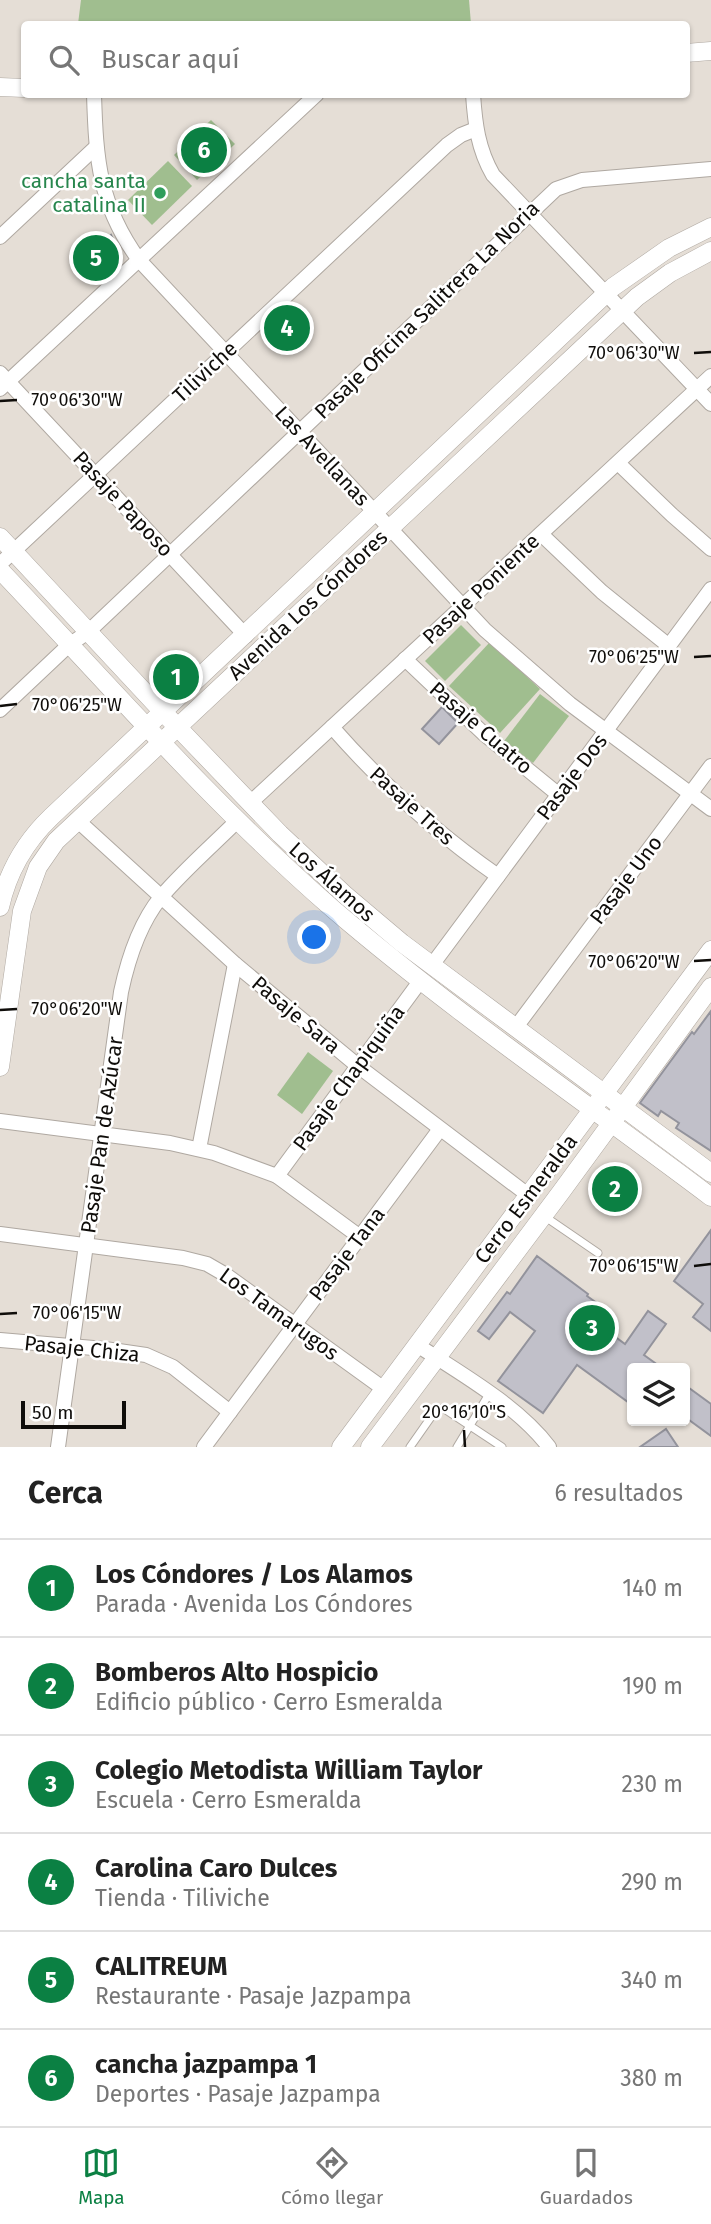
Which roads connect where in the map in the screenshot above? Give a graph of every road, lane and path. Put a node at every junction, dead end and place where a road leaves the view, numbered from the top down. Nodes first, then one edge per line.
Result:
1 (711, 51) edge
2 (690, 53) edge
3 (94, 98) edge
4 (313, 98) edge
5 (473, 98) edge
6 (476, 129) junction
7 (96, 147) junction
8 (711, 169) edge
9 (529, 214) junction
10 (711, 227) edge
11 (0, 237) edge
12 (711, 251) edge
13 (139, 260) junction
14 (606, 294) junction
15 (622, 312) junction
16 (225, 353) junction
17 (711, 376) edge
18 (3, 381) edge
19 (696, 390) junction
20 (711, 404) edge
21 (299, 432) junction
22 (618, 463) junction
23 (95, 475) junction
24 (375, 513) junction
25 (389, 529) junction
26 (541, 534) junction
27 (0, 537) edge
28 (711, 549) edge
29 (170, 555) junction
30 (7, 558) edge
31 (0, 570) edge
32 (711, 589) edge
33 (462, 607) junction
34 (88, 632) junction
35 (246, 636) junction
36 (69, 645) junction
37 (669, 646) junction
38 (405, 659) junction
39 (0, 710) edge
40 (163, 712) junction
41 (177, 727) junction
42 (332, 727) junction
43 (146, 728) junction
44 (606, 731) junction
45 (160, 743) junction
46 (711, 766) edge
47 (690, 794) junction
48 (558, 795) junction
49 (250, 803) junction
50 (711, 809) edge
51 (77, 820) junction
52 (238, 820) junction
53 (498, 876) junction
54 (161, 897) junction
55 (0, 907) edge
56 (711, 950) edge
57 (235, 964) junction
58 (432, 965) junction
59 (421, 980) junction
60 (711, 987) edge
61 (516, 1027) junction
62 (358, 1066) junction
63 (0, 1067) edge
64 (604, 1094) junction
65 (593, 1109) junction
66 (616, 1114) junction
67 (0, 1121) edge
68 (440, 1129) junction
69 (102, 1134) junction
70 (200, 1149) junction
71 (558, 1156) junction
72 (578, 1169) junction
73 (711, 1172) edge
74 (277, 1176) junction
75 (541, 1178) junction
76 (561, 1192) junction
77 (528, 1195) junction
78 (711, 1197) edge
79 (543, 1216) junction
80 (0, 1234) edge
81 (360, 1237) junction
82 (86, 1245) junction
83 (598, 1253) dead end
84 (295, 1324) junction
85 (0, 1340) edge
86 (418, 1345) junction
87 (72, 1347) junction
88 (436, 1357) junction
89 (384, 1389) junction
90 (489, 1395) junction
91 (230, 1412) junction
92 (471, 1425) junction
93 (382, 1430) junction
94 (59, 1446) edge
95 (74, 1447) edge
96 (204, 1447) edge
97 (341, 1447) edge
98 (370, 1447) edge
99 (410, 1447) edge
100 (457, 1447) edge
101 (502, 1447) edge
102 (548, 1447) edge

1 - 2 street
3 - 7 street, Las Avellanas
4 - 13 street
5 - 6 street
6 - 9 street
6 - 16 street, Tiliviche
7 - 11 street
7 - 13 street, Las Avellanas
8 - 9 street, Pasaje Oficina Salitrera La Noria
9 - 14 street
9 - 21 street, Pasaje Oficina Salitrera La Noria
10 - 14 street, Avenida Los Cóndores
12 - 15 street, Avenida Los Cóndores
13 - 16 street, Las Avellanas
13 - 18 street
14 - 15 street
14 - 24 street, Avenida Los Cóndores
15 - 19 street
15 - 25 street, Avenida Los Cóndores
16 - 21 street, Las Avellanas
16 - 23 street, Tiliviche
17 - 19 street, Pasaje Poniente
18 - 23 street, Pasaje Paposo
19 - 20 street
19 - 22 street, Pasaje Poniente
21 - 24 street, Las Avellanas
21 - 29 street, Pasaje Oficina Salitrera La Noria
22 - 26 street, Pasaje Poniente
22 - 28 street
23 - 29 street, Pasaje Paposo
23 - 30 street, Tiliviche
24 - 25 street, Las Avellanas
24 - 35 street, Avenida Los Cóndores
25 - 33 street, Las Avellanas
25 - 41 street, Avenida Los Cóndores
26 - 33 street, Pasaje Poniente
26 - 37 street
27 - 30 street, Los Álamos
29 - 34 street, Pasaje Oficina Salitrera La Noria
29 - 35 street, Pasaje Paposo
30 - 34 street, Los Álamos
31 - 36 street, Los Álamos
32 - 37 street, Pasaje Dos
33 - 38 street, Pasaje Poniente
33 - 44 street, Las Avellanas
34 - 36 street, Pasaje Oficina Salitrera La Noria
34 - 40 street, Los Álamos
35 - 40 street, Avenida Los Cóndores
36 - 39 street, Pasaje Oficina Salitrera La Noria
36 - 43 street, Los Álamos
37 - 44 street, Pasaje Dos
38 - 42 street, Pasaje Poniente
38 - 48 street, Pasaje Cuatro
40 - 41 street, Los Álamos
40 - 43 street, Avenida Los Cóndores
41 - 45 street, Avenida Los Cóndores
41 - 49 street, Los Álamos
42 - 49 street, Pasaje Poniente
42 - 53 street, Pasaje Tres
43 - 45 street, Los Álamos
43 - 55 street, Avenida Los Cóndores
44 - 47 street, Las Avellanas
44 - 48 street, Pasaje Dos
45 - 51 street, Avenida Los Cóndores
45 - 52 street, Los Álamos
46 - 47 street, Pasaje Uno
47 - 50 street, Las Avellanas
47 - 61 street, Pasaje Uno
48 - 53 street, Pasaje Dos
49 - 58 street, Los Álamos
51 - 54 street, Pasaje Sara
51 - 63 street, Avenida Los Cóndores
52 - 54 street, Pasaje Pan de Azúcar
52 - 59 street, Los Álamos
53 - 58 street, Pasaje Dos
54 - 57 street, Pasaje Sara
54 - 69 street, Pasaje Pan de Azúcar
56 - 64 street, Cerro Esmeralda
57 - 62 street, Pasaje Sara
57 - 70 street
58 - 61 street, Los Álamos
59 - 62 street, Pasaje Chapiquiña
59 - 65 street, Los Álamos
60 - 66 street, Cerro Esmeralda
61 - 64 street, Los Álamos
62 - 68 street, Pasaje Sara
62 - 74 street, Pasaje Chapiquiña
64 - 65 street, Cerro Esmeralda
64 - 66 street, Los Álamos
65 - 66 street, Los Álamos
65 - 71 street, Cerro Esmeralda
66 - 72 street, Cerro Esmeralda
66 - 73 street, Los Álamos
66 - 78 street, Los Álamos
67 - 69 street
68 - 77 street, Pasaje Sara
68 - 81 street, Pasaje Tana
69 - 70 street
69 - 82 street, Pasaje Pan de Azúcar
70 - 74 street
71 - 72 street
71 - 75 street, Cerro Esmeralda
72 - 76 street, Cerro Esmeralda
74 - 81 street
75 - 76 street
75 - 77 street, Cerro Esmeralda
76 - 79 street, Cerro Esmeralda
77 - 86 street, Cerro Esmeralda
79 - 83 lane
79 - 88 street, Cerro Esmeralda
80 - 82 street, Los Tamarugos
81 - 84 street, Pasaje Tana
82 - 84 street, Los Tamarugos
82 - 87 street, Pasaje Pan de Azúcar
84 - 89 street, Los Tamarugos
84 - 91 street, Pasaje Tana
85 - 87 street, Pasaje Chiza
86 - 88 street
86 - 89 street, Cerro Esmeralda
87 - 91 street, Pasaje Chiza
87 - 94 street, Pasaje Pan de Azúcar
88 - 90 street
88 - 93 street, Cerro Esmeralda
89 - 93 street
89 - 97 street, Cerro Esmeralda
90 - 92 lane
90 - 102 street
91 - 96 street, Pasaje Tana
92 - 99 lane
92 - 100 lane
92 - 101 lane
93 - 98 street, Cerro Esmeralda
94 - 95 street

